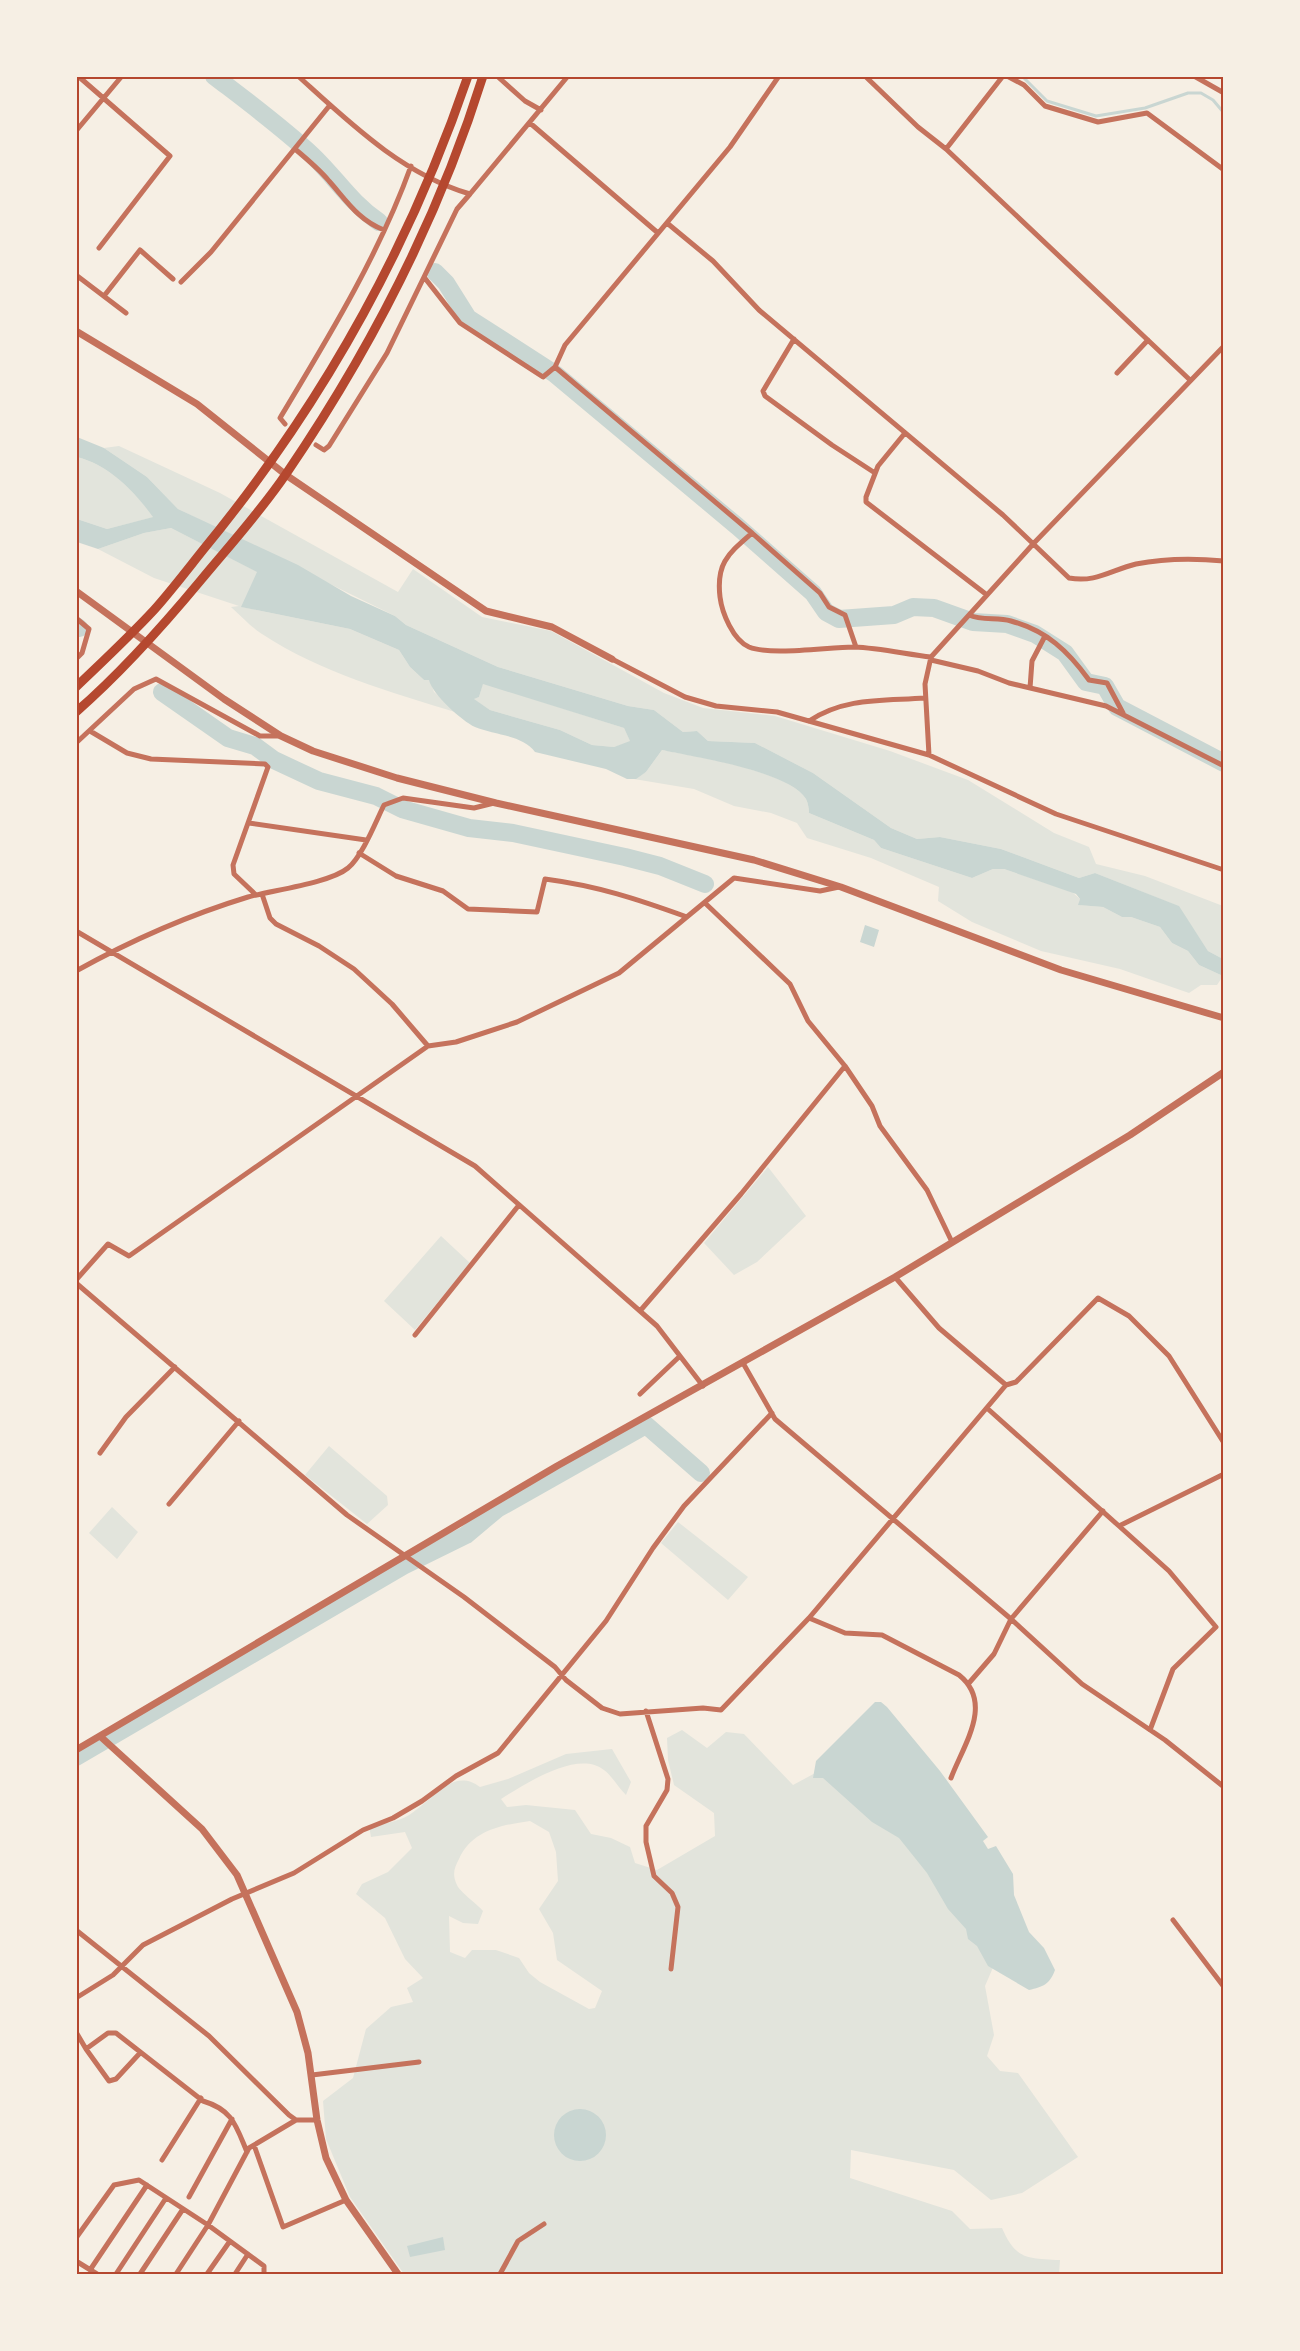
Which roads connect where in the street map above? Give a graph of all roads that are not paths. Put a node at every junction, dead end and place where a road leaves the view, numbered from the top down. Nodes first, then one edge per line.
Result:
1 (78, 76) edge
2 (122, 76) edge
3 (298, 76) edge
4 (468, 76) edge
5 (483, 76) edge
6 (497, 76) edge
7 (568, 76) edge
8 (780, 76) edge
9 (865, 76) edge
10 (1005, 76) edge
11 (1194, 76) edge
12 (1224, 93) edge
13 (104, 98) junction
14 (330, 105) junction
15 (542, 110) junction
16 (530, 123) junction
17 (76, 131) edge
18 (295, 149) junction
19 (946, 149) junction
20 (411, 166) junction
21 (1224, 170) edge
22 (431, 178) junction
23 (442, 186) junction
24 (470, 194) junction
25 (666, 224) junction
26 (384, 230) junction
27 (658, 233) junction
28 (99, 248) dead end
29 (76, 274) edge
30 (424, 277) junction
31 (173, 279) dead end
32 (182, 282) dead end
33 (104, 296) junction
34 (126, 313) dead end
35 (76, 331) edge
36 (794, 339) junction
37 (1148, 340) junction
38 (1224, 346) edge
39 (555, 367) junction
40 (1117, 373) dead end
41 (1190, 380) junction
42 (285, 424) dead end
43 (905, 433) junction
44 (316, 445) dead end
45 (271, 463) junction
46 (875, 473) junction
47 (286, 475) junction
48 (752, 532) junction
49 (1034, 543) junction
50 (1224, 561) edge
51 (76, 591) edge
52 (987, 595) junction
53 (969, 615) junction
54 (76, 618) edge
55 (134, 630) junction
56 (1045, 636) junction
57 (149, 642) junction
58 (856, 647) junction
59 (612, 658) joint
60 (931, 658) junction
61 (76, 659) edge
62 (76, 687) edge
63 (1030, 688) junction
64 (925, 698) junction
65 (76, 712) edge
66 (1122, 713) junction
67 (809, 721) junction
68 (90, 731) junction
69 (281, 736) junction
70 (76, 742) edge
71 (929, 755) junction
72 (1224, 766) edge
73 (496, 803) junction
74 (249, 823) junction
75 (366, 840) junction
76 (359, 853) junction
77 (1224, 870) edge
78 (841, 887) junction
79 (259, 894) junction
80 (705, 903) junction
81 (687, 917) junction
82 (76, 931) edge
83 (110, 952) junction
84 (76, 971) edge
85 (1224, 1018) edge
86 (428, 1046) junction
87 (845, 1066) junction
88 (1224, 1072) edge
89 (357, 1095) junction
90 (519, 1205) junction
91 (952, 1242) junction
92 (895, 1277) junction
93 (76, 1282) edge
94 (640, 1311) junction
95 (415, 1335) dead end
96 (680, 1356) junction
97 (743, 1363) junction
98 (176, 1367) junction
99 (1006, 1385) junction
100 (703, 1386) junction
101 (640, 1394) dead end
102 (988, 1409) junction
103 (772, 1413) junction
104 (240, 1421) junction
105 (1224, 1443) edge
106 (100, 1453) dead end
107 (1224, 1474) edge
108 (169, 1504) dead end
109 (1103, 1511) junction
110 (892, 1518) junction
111 (1119, 1526) junction
112 (406, 1556) junction
113 (809, 1618) junction
114 (1011, 1619) junction
115 (561, 1674) junction
116 (969, 1683) junction
117 (646, 1711) junction
118 (1150, 1730) junction
119 (100, 1737) junction
120 (76, 1750) edge
121 (951, 1778) dead end
122 (1224, 1787) edge
123 (246, 1893) junction
124 (1173, 1920) dead end
125 (76, 1930) edge
126 (122, 1966) junction
127 (671, 1969) dead end
128 (1224, 1987) edge
129 (76, 1998) edge
130 (76, 2032) edge
131 (86, 2049) junction
132 (140, 2053) junction
133 (419, 2062) dead end
134 (312, 2075) junction
135 (201, 2098) junction
136 (232, 2119) junction
137 (296, 2120) junction
138 (317, 2121) junction
139 (254, 2145) junction
140 (248, 2152) junction
141 (162, 2160) dead end
142 (147, 2186) junction
143 (189, 2197) dead end
144 (166, 2198) junction
145 (346, 2200) junction
146 (183, 2209) junction
147 (544, 2224) dead end
148 (208, 2225) junction
149 (76, 2238) edge
150 (230, 2241) junction
151 (248, 2254) junction
152 (76, 2261) edge
153 (90, 2270) junction
154 (97, 2274) edge
155 (116, 2274) edge
156 (140, 2274) edge
157 (176, 2274) edge
158 (207, 2274) edge
159 (235, 2274) edge
160 (264, 2274) edge
161 (398, 2274) edge
162 (500, 2274) edge

1 - 13 street
2 - 13 street
3 - 14 street
4 - 22 highway
5 - 23 highway
6 - 15 street
7 - 15 street
8 - 25 street
9 - 19 street
10 - 19 street
10 - 21 street
11 - 12 street
13 - 17 street
13 - 28 street
14 - 18 street
14 - 20 street
15 - 16 street
16 - 24 street
16 - 27 street
18 - 26 street
18 - 32 street
19 - 37 street
20 - 22 street
20 - 26 street
22 - 23 street
22 - 45 highway
23 - 24 street
23 - 47 highway
24 - 30 street
25 - 27 street
25 - 36 street
26 - 42 street
27 - 39 street
29 - 33 street
30 - 39 street
30 - 44 street
31 - 33 street
33 - 34 street
35 - 45 street
36 - 43 street
36 - 46 street
37 - 40 street
37 - 41 street
38 - 41 street
39 - 48 street
41 - 49 street
43 - 46 street
43 - 49 street
45 - 47 street
45 - 55 highway
46 - 52 street
47 - 57 highway
47 - 59 street
48 - 58 street
48 - 58 street
49 - 50 street
49 - 52 street
51 - 55 street
52 - 53 street
53 - 56 street
53 - 60 street
54 - 61 street
55 - 57 street
55 - 62 highway
56 - 63 street
56 - 66 street
57 - 65 highway
57 - 69 street
58 - 60 street
59 - 67 street
60 - 63 street
60 - 64 street
63 - 66 street
64 - 67 street
64 - 71 street
66 - 72 street
67 - 71 street
68 - 69 street
68 - 70 street
68 - 74 street
69 - 73 street
71 - 77 street
73 - 75 street
73 - 78 street
74 - 75 street
74 - 79 street
75 - 76 street
76 - 79 street
76 - 81 street
78 - 80 street
78 - 85 street
79 - 83 street
79 - 86 street
80 - 81 street
80 - 87 street
81 - 86 street
82 - 83 street
83 - 84 street
83 - 89 street
86 - 89 street
87 - 91 street
87 - 94 street
88 - 91 street
89 - 90 street
89 - 93 street
90 - 94 street
90 - 95 street
91 - 92 street
92 - 97 street
92 - 99 street
93 - 98 street
94 - 96 street
96 - 100 street
96 - 101 street
97 - 100 street
97 - 103 street
98 - 104 street
98 - 106 street
99 - 102 street
99 - 105 street
100 - 112 street
102 - 109 street
102 - 110 street
103 - 110 street
103 - 115 street
104 - 108 street
104 - 112 street
107 - 111 street
109 - 111 street
109 - 114 street
110 - 113 street
110 - 114 street
111 - 118 street
112 - 115 street
112 - 119 street
113 - 116 street
113 - 117 street
114 - 116 street
114 - 118 street
115 - 117 street
115 - 123 street
116 - 121 street
117 - 127 street
118 - 122 street
119 - 120 street
119 - 123 street
123 - 126 street
123 - 134 street
124 - 128 street
125 - 126 street
126 - 129 street
126 - 137 street
130 - 131 street
131 - 132 street
131 - 132 street
132 - 135 street
133 - 134 street
134 - 138 street
135 - 136 street
135 - 141 street
136 - 140 street
136 - 143 street
137 - 138 street
137 - 139 street
138 - 145 street
139 - 140 street
139 - 145 street
140 - 148 street
142 - 144 street
142 - 149 street
142 - 153 street
144 - 146 street
144 - 155 street
145 - 161 street
146 - 148 street
146 - 156 street
147 - 162 street
148 - 150 street
148 - 157 street
150 - 151 street
150 - 158 street
151 - 159 street
151 - 160 street
152 - 153 street
153 - 154 street

